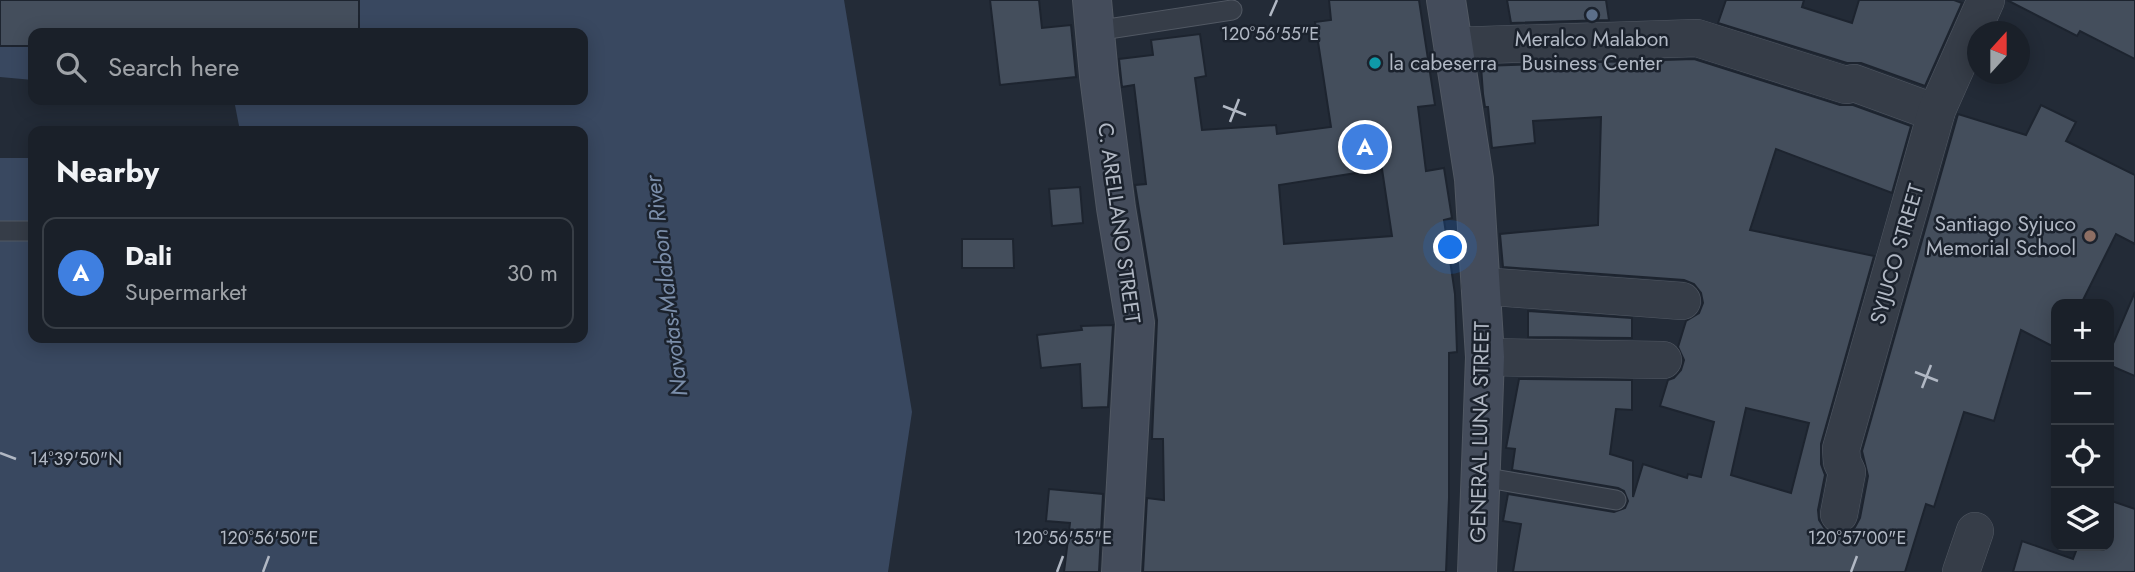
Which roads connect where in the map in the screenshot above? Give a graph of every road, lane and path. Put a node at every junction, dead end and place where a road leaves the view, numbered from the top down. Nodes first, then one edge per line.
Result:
1 (1446, 0) edge
2 (1986, 0) edge
3 (1232, 10) dead end
4 (1093, 15) edge
5 (1453, 46) junction
6 (1936, 113) junction
7 (0, 231) edge
8 (28, 231) edge
9 (1480, 286) junction
10 (1682, 301) dead end
11 (1485, 358) junction
12 (1663, 360) dead end
13 (1482, 477) junction
14 (1616, 500) dead end
15 (1839, 514) dead end
16 (1975, 531) dead end
17 (1122, 572) edge
18 (1477, 572) edge
19 (1961, 572) edge

1 - 5 main road, GENERAL LUNA STREET
2 - 6 street, SYJUCO STREET
3 - 4 lane
4 - 17 main road, C. ARELLANO STREET
5 - 6 street
5 - 9 main road, GENERAL LUNA STREET
6 - 15 street, SYJUCO STREET
7 - 8 lane
9 - 10 street
9 - 11 main road, GENERAL LUNA STREET
11 - 12 street
11 - 13 main road, GENERAL LUNA STREET
13 - 14 lane
13 - 18 main road, GENERAL LUNA STREET
16 - 19 street

